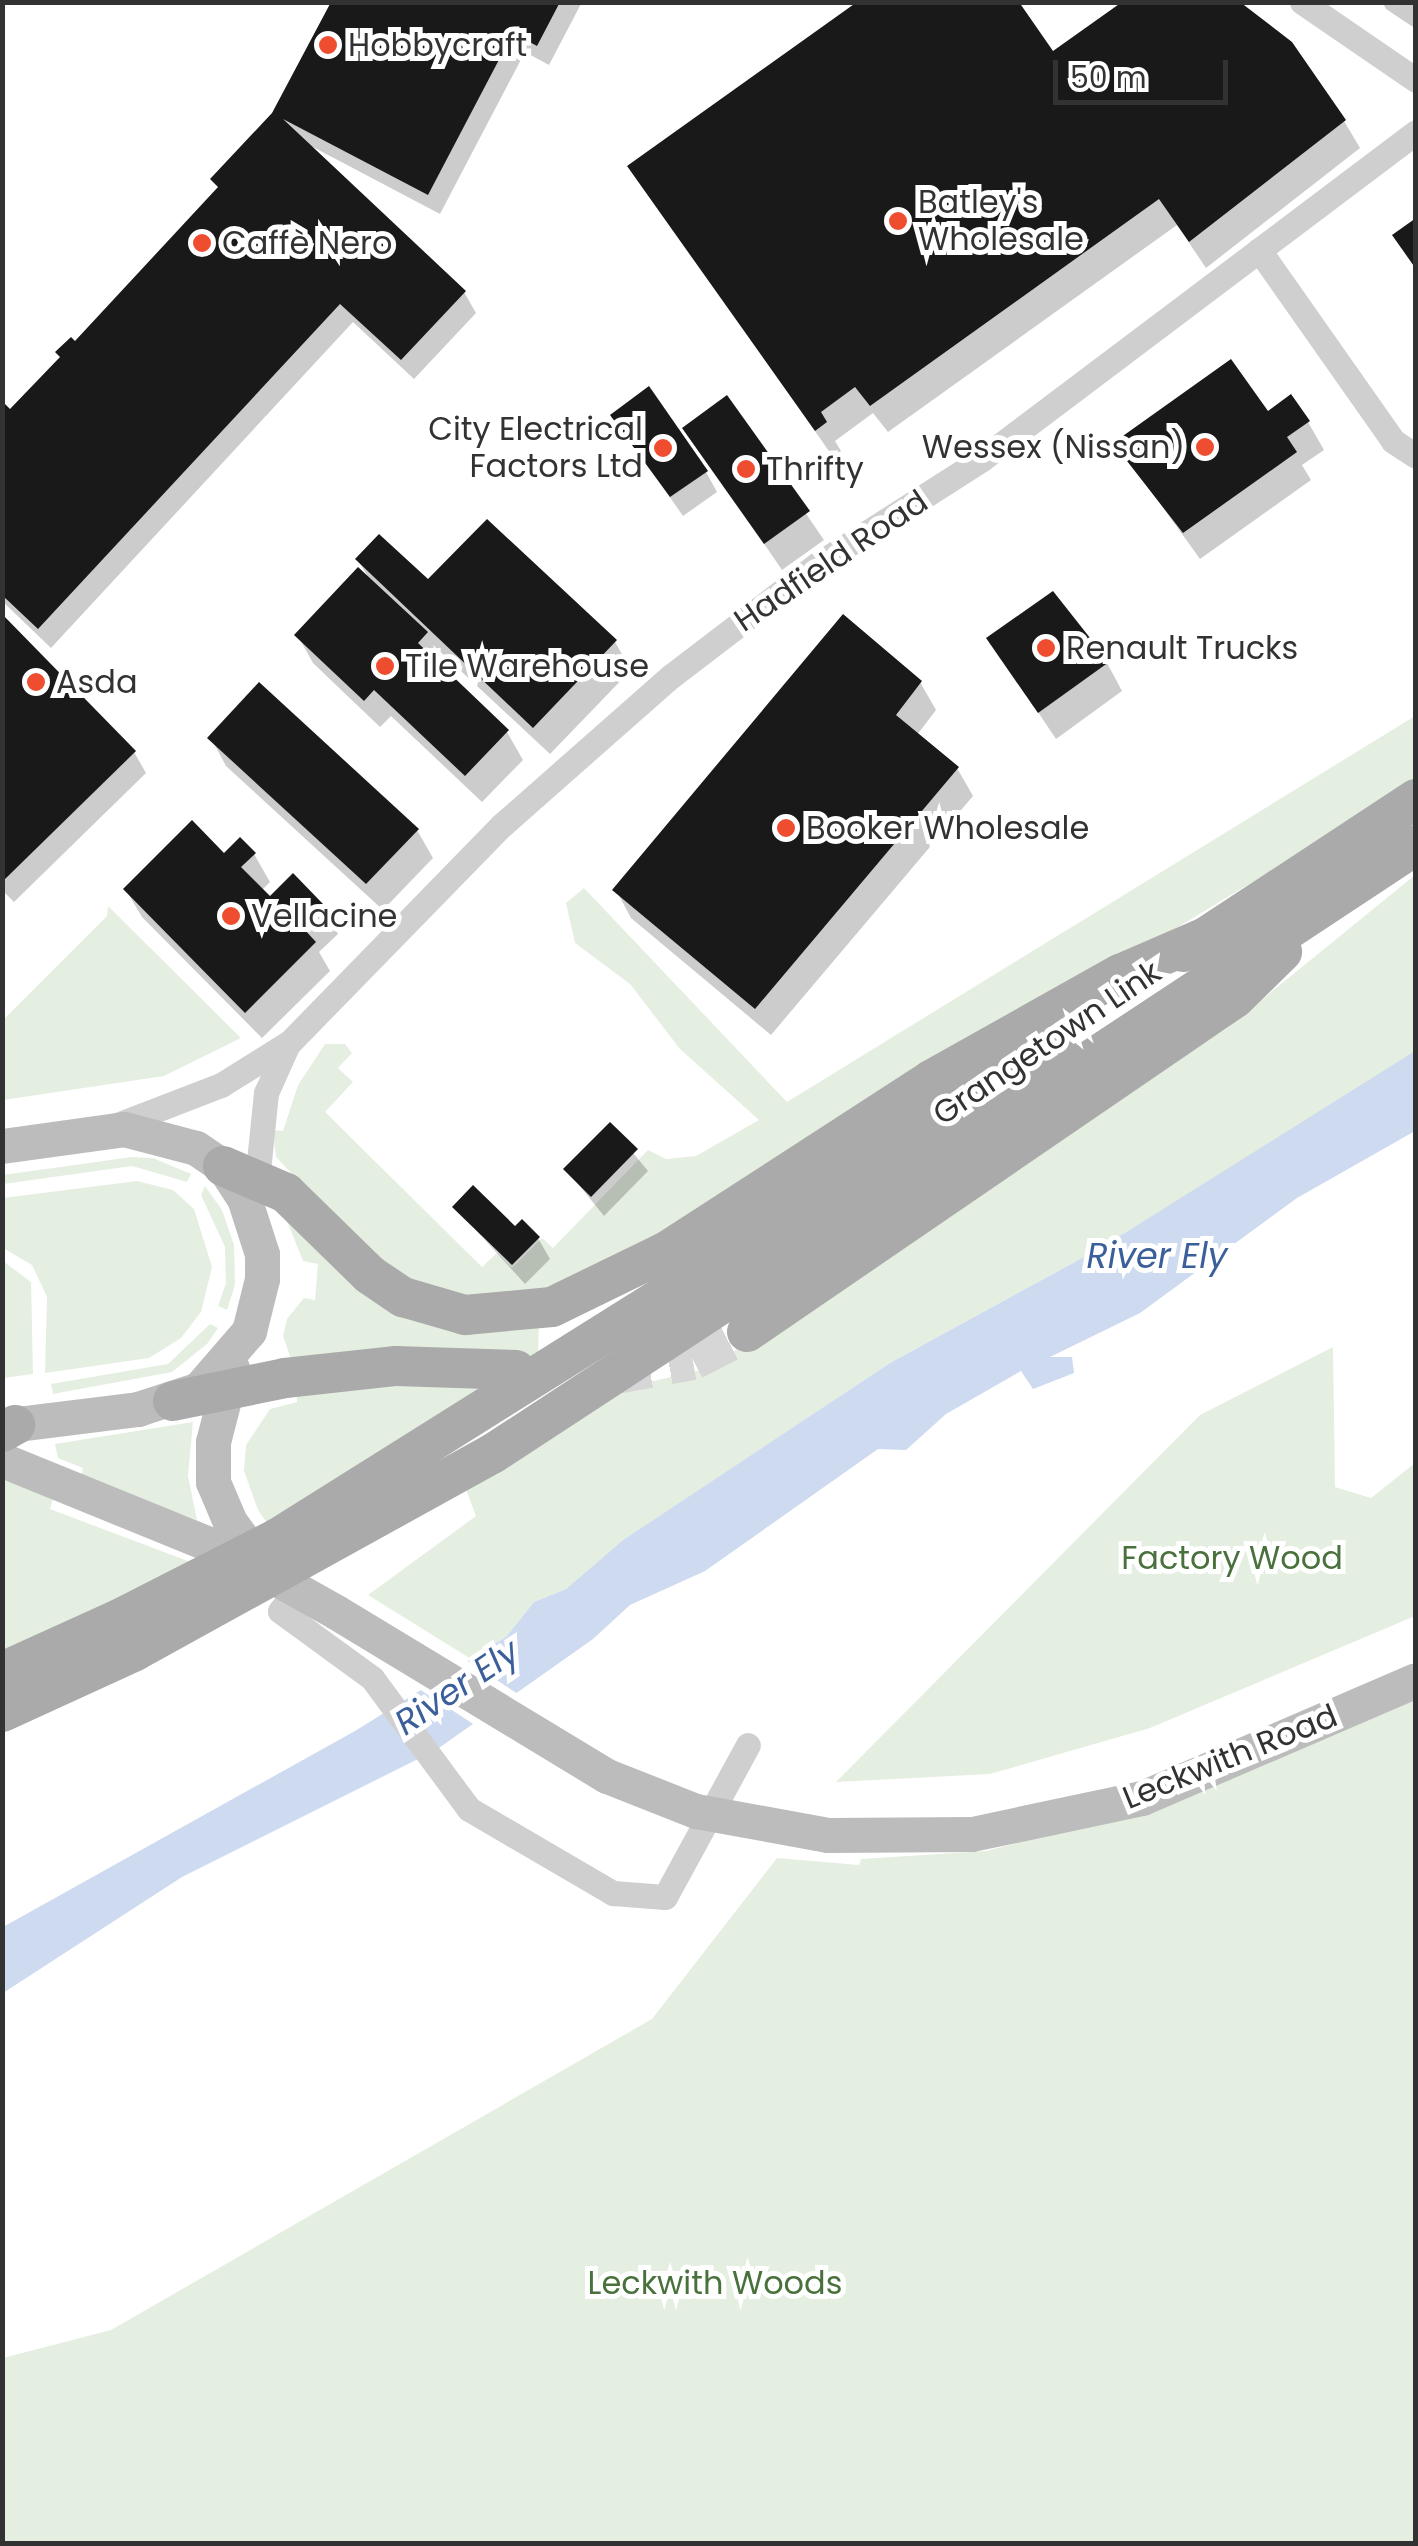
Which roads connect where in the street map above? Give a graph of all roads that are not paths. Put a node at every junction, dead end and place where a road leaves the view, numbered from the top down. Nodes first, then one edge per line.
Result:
1 (1302, 2) edge
2 (1416, 80) edge
3 (1416, 132) edge
4 (1259, 250) junction
5 (1416, 456) edge
6 (1416, 799) edge
7 (1416, 845) edge
8 (1346, 890) junction
9 (1203, 938) junction
10 (290, 1042) junction
11 (105, 1130) junction
12 (8, 1144) edge
13 (240, 1173) junction
14 (747, 1332) tunnel mouth
15 (236, 1350) junction
16 (516, 1370) dead end
17 (226, 1390) junction
18 (173, 1401) junction
19 (6, 1436) edge
20 (282, 1582) junction
21 (127, 1635) junction
22 (2, 1672) edge
23 (1416, 1680) edge
24 (2, 1712) edge
25 (748, 1745) dead end

1 - 2 street
3 - 4 street, Hadfield Road
4 - 5 street
4 - 10 street, Hadfield Road
6 - 9 main road, Grangetown Link
7 - 8 main road, Grangetown Link
8 - 14 main road
8 - 21 main road, Grangetown Link, bridge
9 - 13 main road
9 - 21 main road, Grangetown Link, bridge
10 - 11 street
10 - 13 street
11 - 12 main road
11 - 13 main road
13 - 15 main road
15 - 17 main road, Leckwith Road
15 - 18 main road
16 - 17 main road
17 - 18 main road
17 - 20 main road, Leckwith Road
18 - 19 main road
19 - 20 main road, Leckwith Road
20 - 23 main road, Leckwith Road, bridge
20 - 25 street
21 - 22 main road
21 - 24 main road

